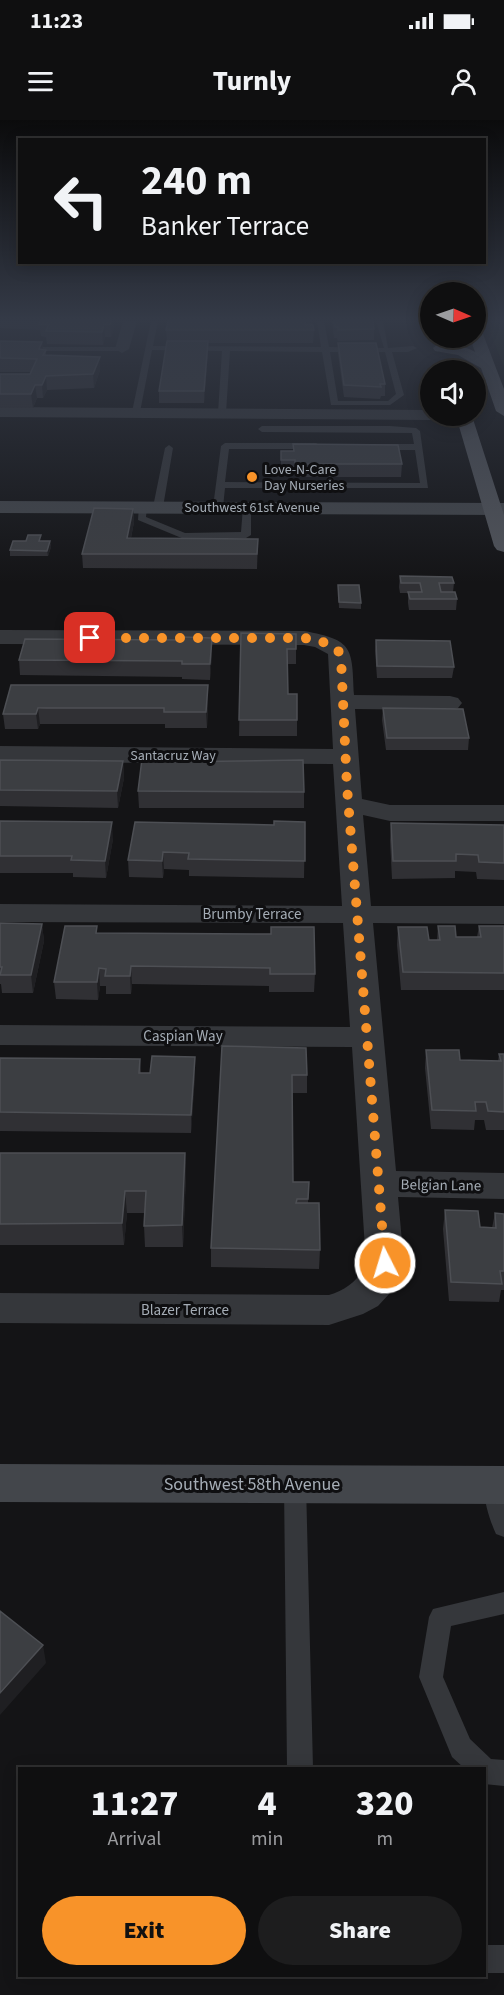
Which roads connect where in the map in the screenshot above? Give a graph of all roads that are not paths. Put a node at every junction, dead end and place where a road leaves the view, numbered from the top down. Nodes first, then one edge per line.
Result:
1 (137, 408) edge
2 (222, 408) edge
3 (339, 408) edge
4 (334, 409) junction
5 (0, 412) edge
6 (136, 412) junction
7 (222, 413) junction
8 (420, 414) edge
9 (420, 418) edge
10 (265, 422) junction
11 (468, 426) edge
12 (328, 446) edge
13 (362, 446) edge
14 (419, 447) junction
15 (169, 448) dead end
16 (222, 485) junction
17 (0, 507) edge
18 (150, 507) junction
19 (218, 507) junction
20 (248, 507) junction
21 (498, 509) edge
22 (504, 546) edge
23 (0, 637) edge
24 (342, 702) junction
25 (450, 703) dead end
26 (0, 754) edge
27 (345, 757) junction
28 (504, 795) edge
29 (349, 804) junction
30 (504, 813) edge
31 (0, 913) edge
32 (358, 915) junction
33 (504, 915) edge
34 (0, 1035) edge
35 (367, 1037) junction
36 (378, 1184) junction
37 (504, 1186) edge
38 (0, 1308) edge
39 (0, 1483) edge
40 (295, 1484) junction
41 (499, 1485) edge
42 (504, 1527) edge
43 (504, 1603) edge
44 (300, 1767) edge
45 (480, 1767) edge
46 (486, 1770) edge
47 (504, 1773) edge
48 (486, 1959) edge
49 (504, 1959) edge

1 - 6 lane
2 - 7 lane
3 - 4 lane
4 - 8 street
4 - 10 street
5 - 6 street
6 - 7 street
7 - 10 street
9 - 10 street
10 - 14 lane
11 - 21 main road
12 - 16 lane
13 - 14 lane
14 - 16 lane
15 - 18 lane
16 - 19 lane
17 - 18 street, Southwest 61st Avenue
18 - 19 street, Southwest 61st Avenue
18 - 20 lane
19 - 20 street, Southwest 61st Avenue
20 - 21 street, Southwest 61st Avenue
21 - 22 main road
23 - 24 street
24 - 25 street
24 - 27 street
26 - 27 street, Santacruz Way
27 - 29 street
28 - 29 street
29 - 30 street
29 - 32 street
31 - 32 street, Brumby Terrace
32 - 33 street, Brumby Terrace
32 - 35 street
34 - 35 street, Caspian Way
35 - 36 street
36 - 37 street, Belgian Lane
36 - 38 street, Blazer Terrace
39 - 40 street, Southwest 58th Avenue
40 - 41 street, Southwest 58th Avenue
40 - 44 lane
41 - 42 lane
43 - 45 lane
46 - 47 lane
48 - 49 lane

